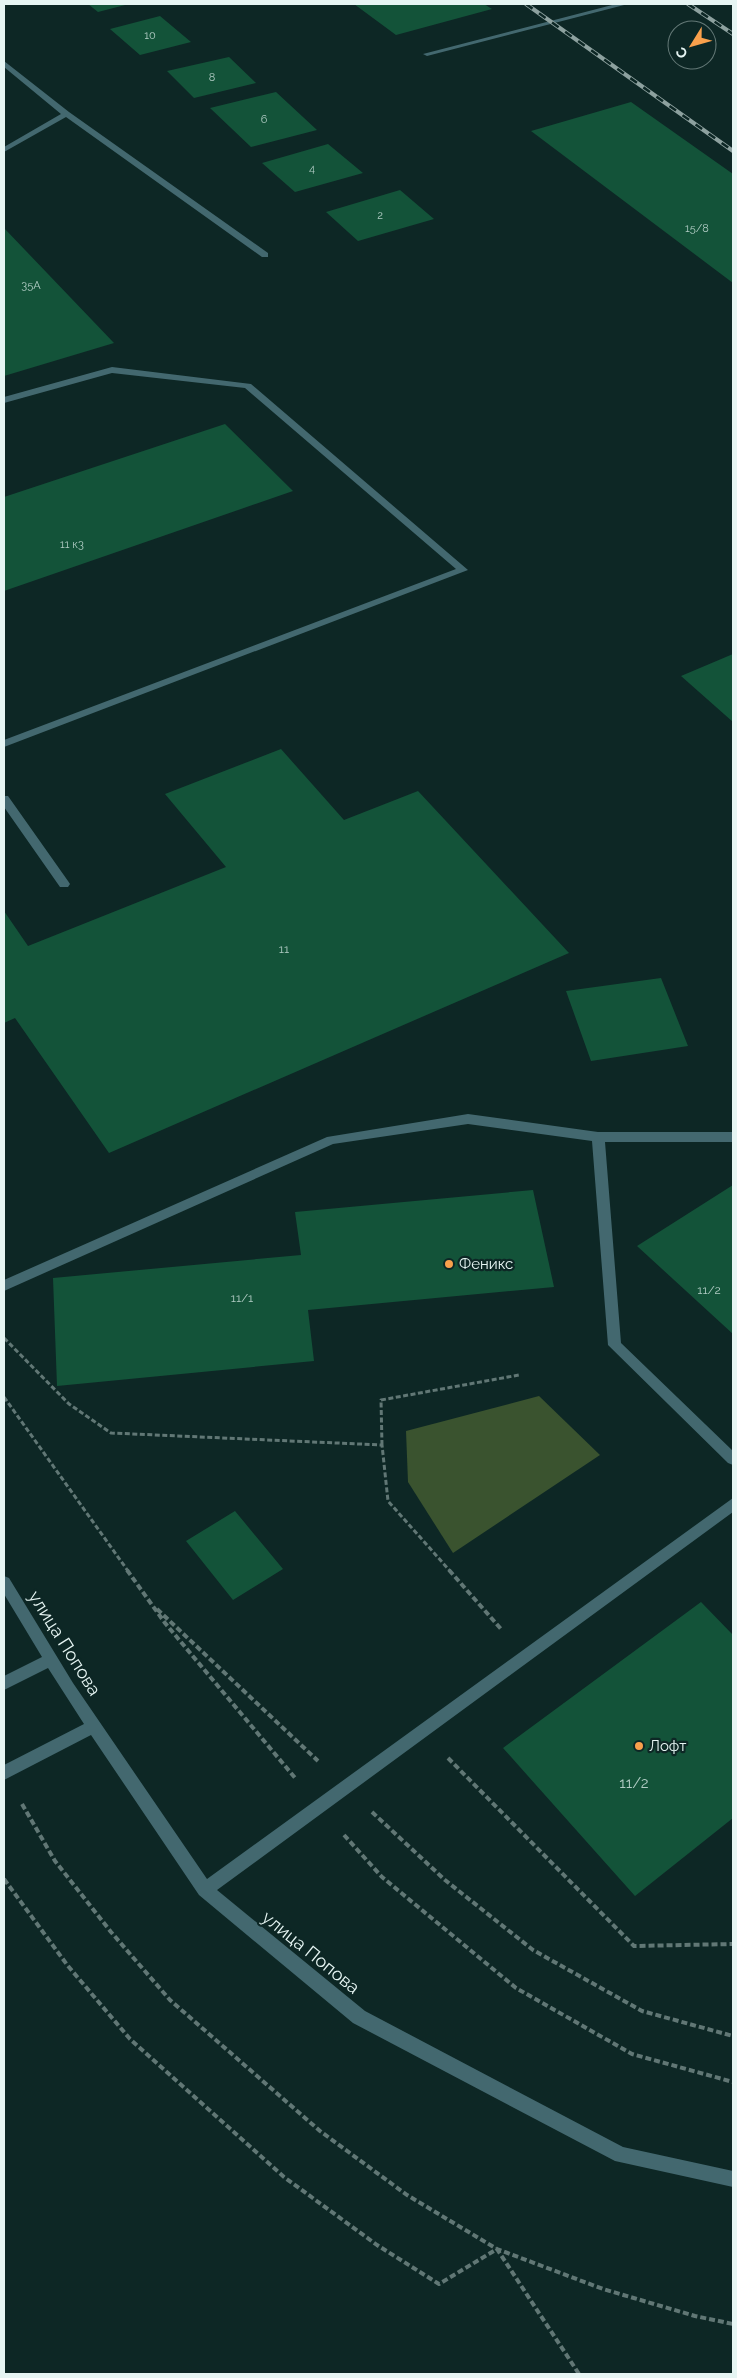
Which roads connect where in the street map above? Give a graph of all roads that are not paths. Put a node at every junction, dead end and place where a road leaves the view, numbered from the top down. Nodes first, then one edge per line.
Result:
1 (624, 4) edge
2 (427, 54) dead end
3 (4, 64) edge
4 (66, 114) junction
5 (4, 150) edge
6 (265, 255) dead end
7 (4, 400) edge
8 (4, 744) edge
9 (4, 799) edge
10 (64, 884) dead end
11 (598, 1137) junction
12 (733, 1137) edge
13 (4, 1286) edge
14 (733, 1459) edge
15 (733, 1504) edge
16 (4, 1582) edge
17 (51, 1660) junction
18 (4, 1683) edge
19 (94, 1726) junction
20 (4, 1773) edge
21 (205, 1890) junction
22 (733, 2179) edge

1 - 2 street
3 - 4 street
4 - 5 street
4 - 6 street
7 - 8 street
9 - 10 street
11 - 12 street
11 - 13 street
11 - 14 street
15 - 21 street
16 - 17 street, улица Попова
17 - 18 street
17 - 19 street, улица Попова
19 - 20 street
19 - 21 street, улица Попова
21 - 22 street, улица Попова

